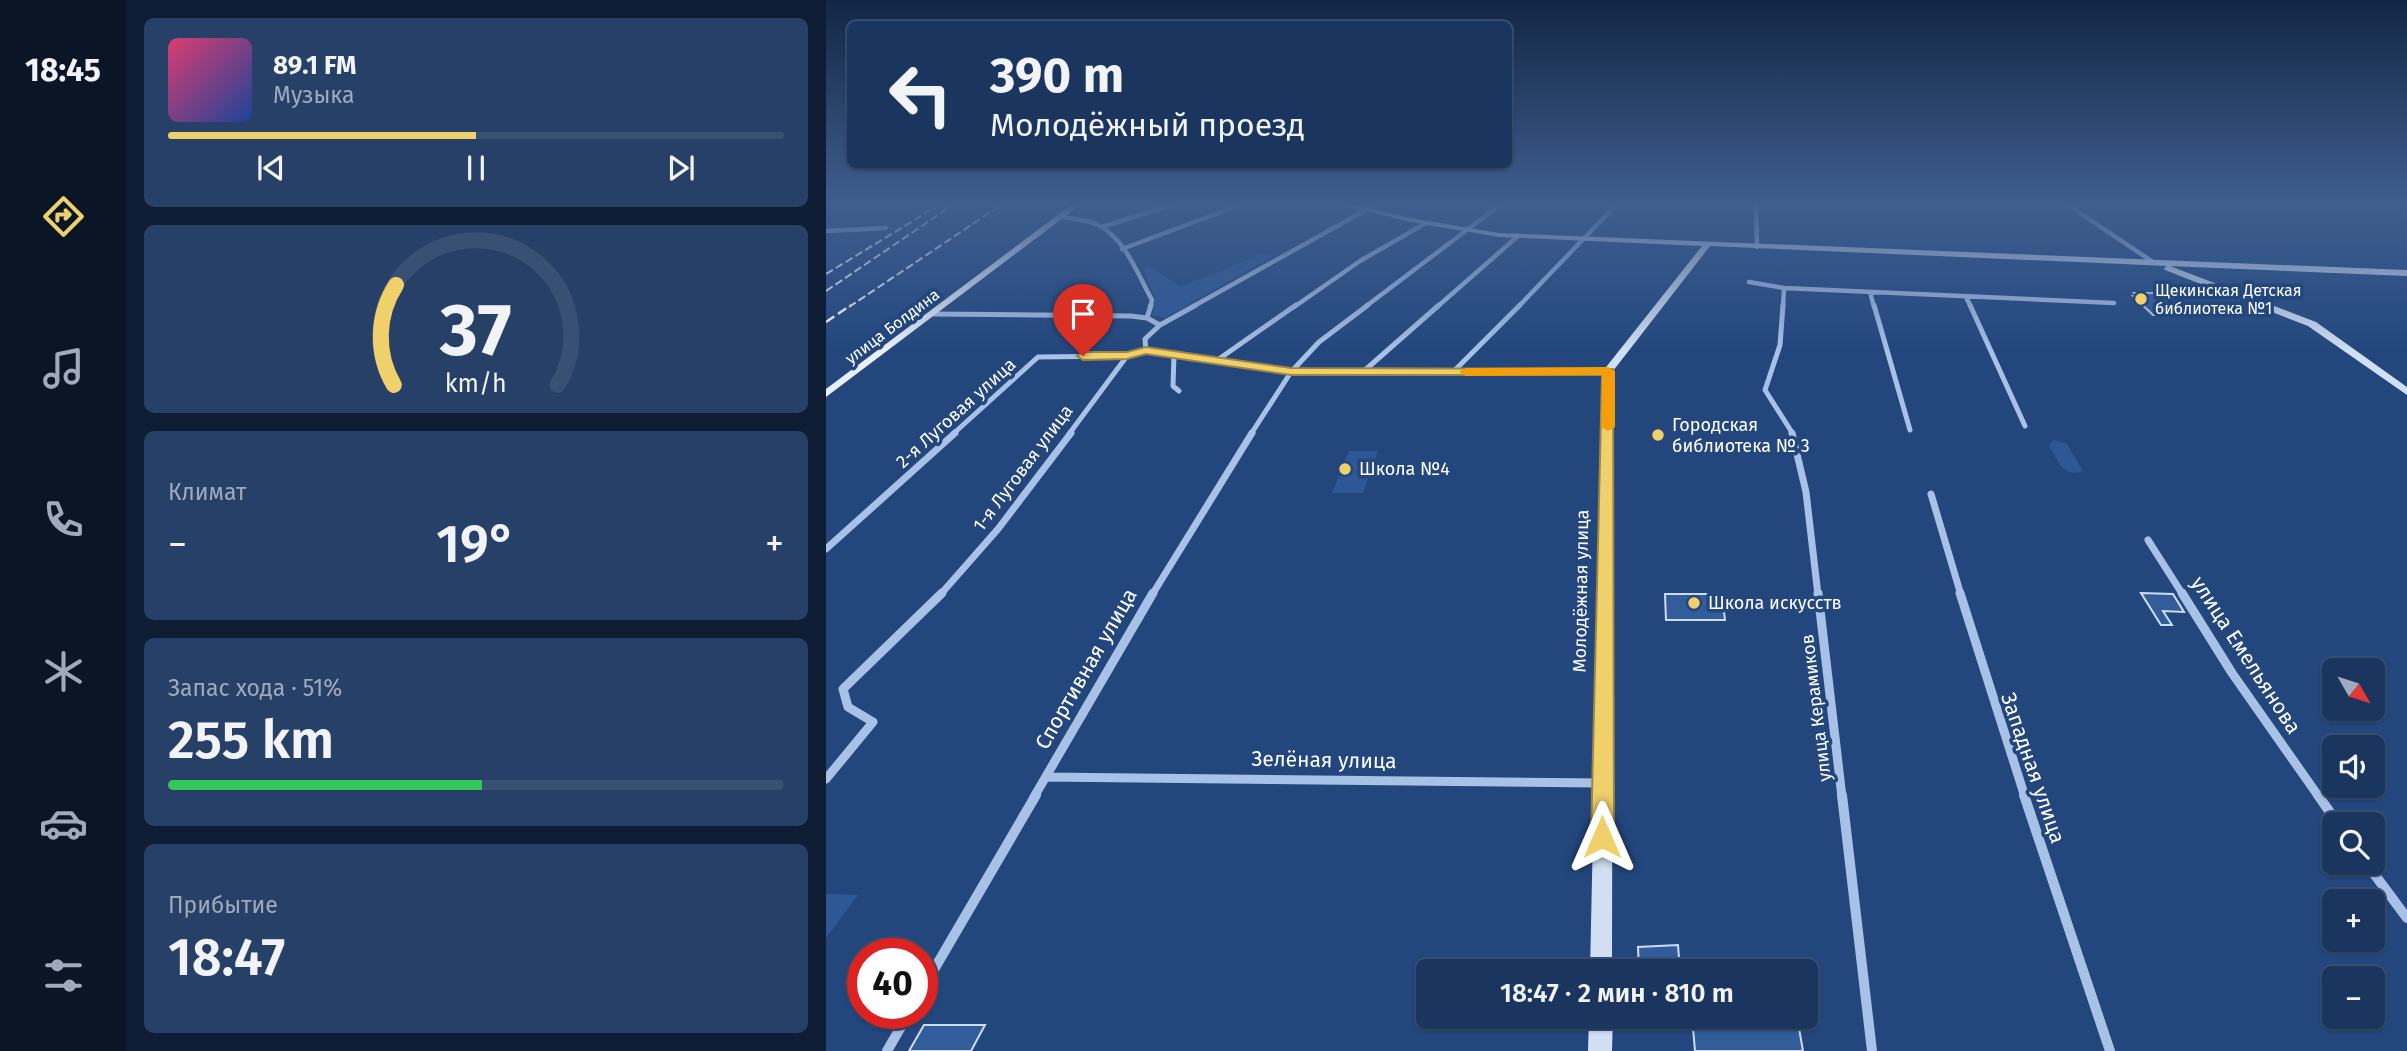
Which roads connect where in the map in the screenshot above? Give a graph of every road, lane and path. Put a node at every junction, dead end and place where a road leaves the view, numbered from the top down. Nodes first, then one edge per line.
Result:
1 (1011, 254) edge
2 (1125, 254) edge
3 (1286, 254) edge
4 (1372, 254) edge
5 (1436, 254) edge
6 (1498, 254) edge
7 (1571, 254) edge
8 (1700, 254) edge
9 (1943, 254) edge
10 (2141, 254) edge
11 (2153, 262) junction
12 (2407, 274) edge
13 (1749, 282) dead end
14 (1784, 288) junction
15 (1870, 292) junction
16 (1966, 297) junction
17 (2114, 303) dead end
18 (933, 314) junction
19 (1147, 318) junction
20 (1160, 324) junction
21 (1146, 351) junction
22 (1174, 355) junction
23 (1127, 356) junction
24 (1215, 361) junction
25 (1608, 371) junction
26 (1291, 372) junction
27 (1364, 372) junction
28 (1453, 372) junction
29 (1178, 391) dead end
30 (2407, 392) edge
31 (826, 394) edge
32 (2025, 426) dead end
33 (1910, 430) dead end
34 (1931, 494) dead end
35 (2148, 540) dead end
36 (826, 548) edge
37 (1046, 776) junction
38 (826, 779) edge
39 (1603, 783) junction
40 (2330, 812) edge
41 (2375, 875) edge
42 (2407, 918) edge
43 (1601, 959) edge
44 (938, 962) edge
45 (900, 1029) edge
46 (1601, 1029) edge
47 (887, 1051) edge
48 (1600, 1051) edge
49 (1872, 1051) edge
50 (2110, 1051) edge

1 - 18 main road, улица Болдина
2 - 19 street
3 - 20 street
4 - 24 street
5 - 26 street, Спортивная улица
6 - 27 street
7 - 28 street
8 - 25 street
9 - 11 street
10 - 11 street
11 - 12 street
11 - 30 street
13 - 14 street
14 - 15 street
14 - 49 street, улица Керамиков
15 - 16 street
15 - 33 street
16 - 17 street
16 - 32 street
18 - 19 street
18 - 31 main road, улица Болдина
19 - 20 street
20 - 21 street
21 - 22 street
21 - 23 street
22 - 24 street
22 - 29 street
23 - 36 street, 2-я Луговая улица
23 - 38 street, 1-я Луговая улица
24 - 26 street
25 - 28 street
25 - 39 street, Молодёжная улица
26 - 27 street
26 - 37 street, Спортивная улица
27 - 28 street
34 - 50 street, Западная улица
35 - 40 street, улица Емельянова
37 - 39 street, Зелёная улица
37 - 44 street, Спортивная улица
39 - 43 street, Молодёжная улица
41 - 42 street
45 - 47 street
46 - 48 street

